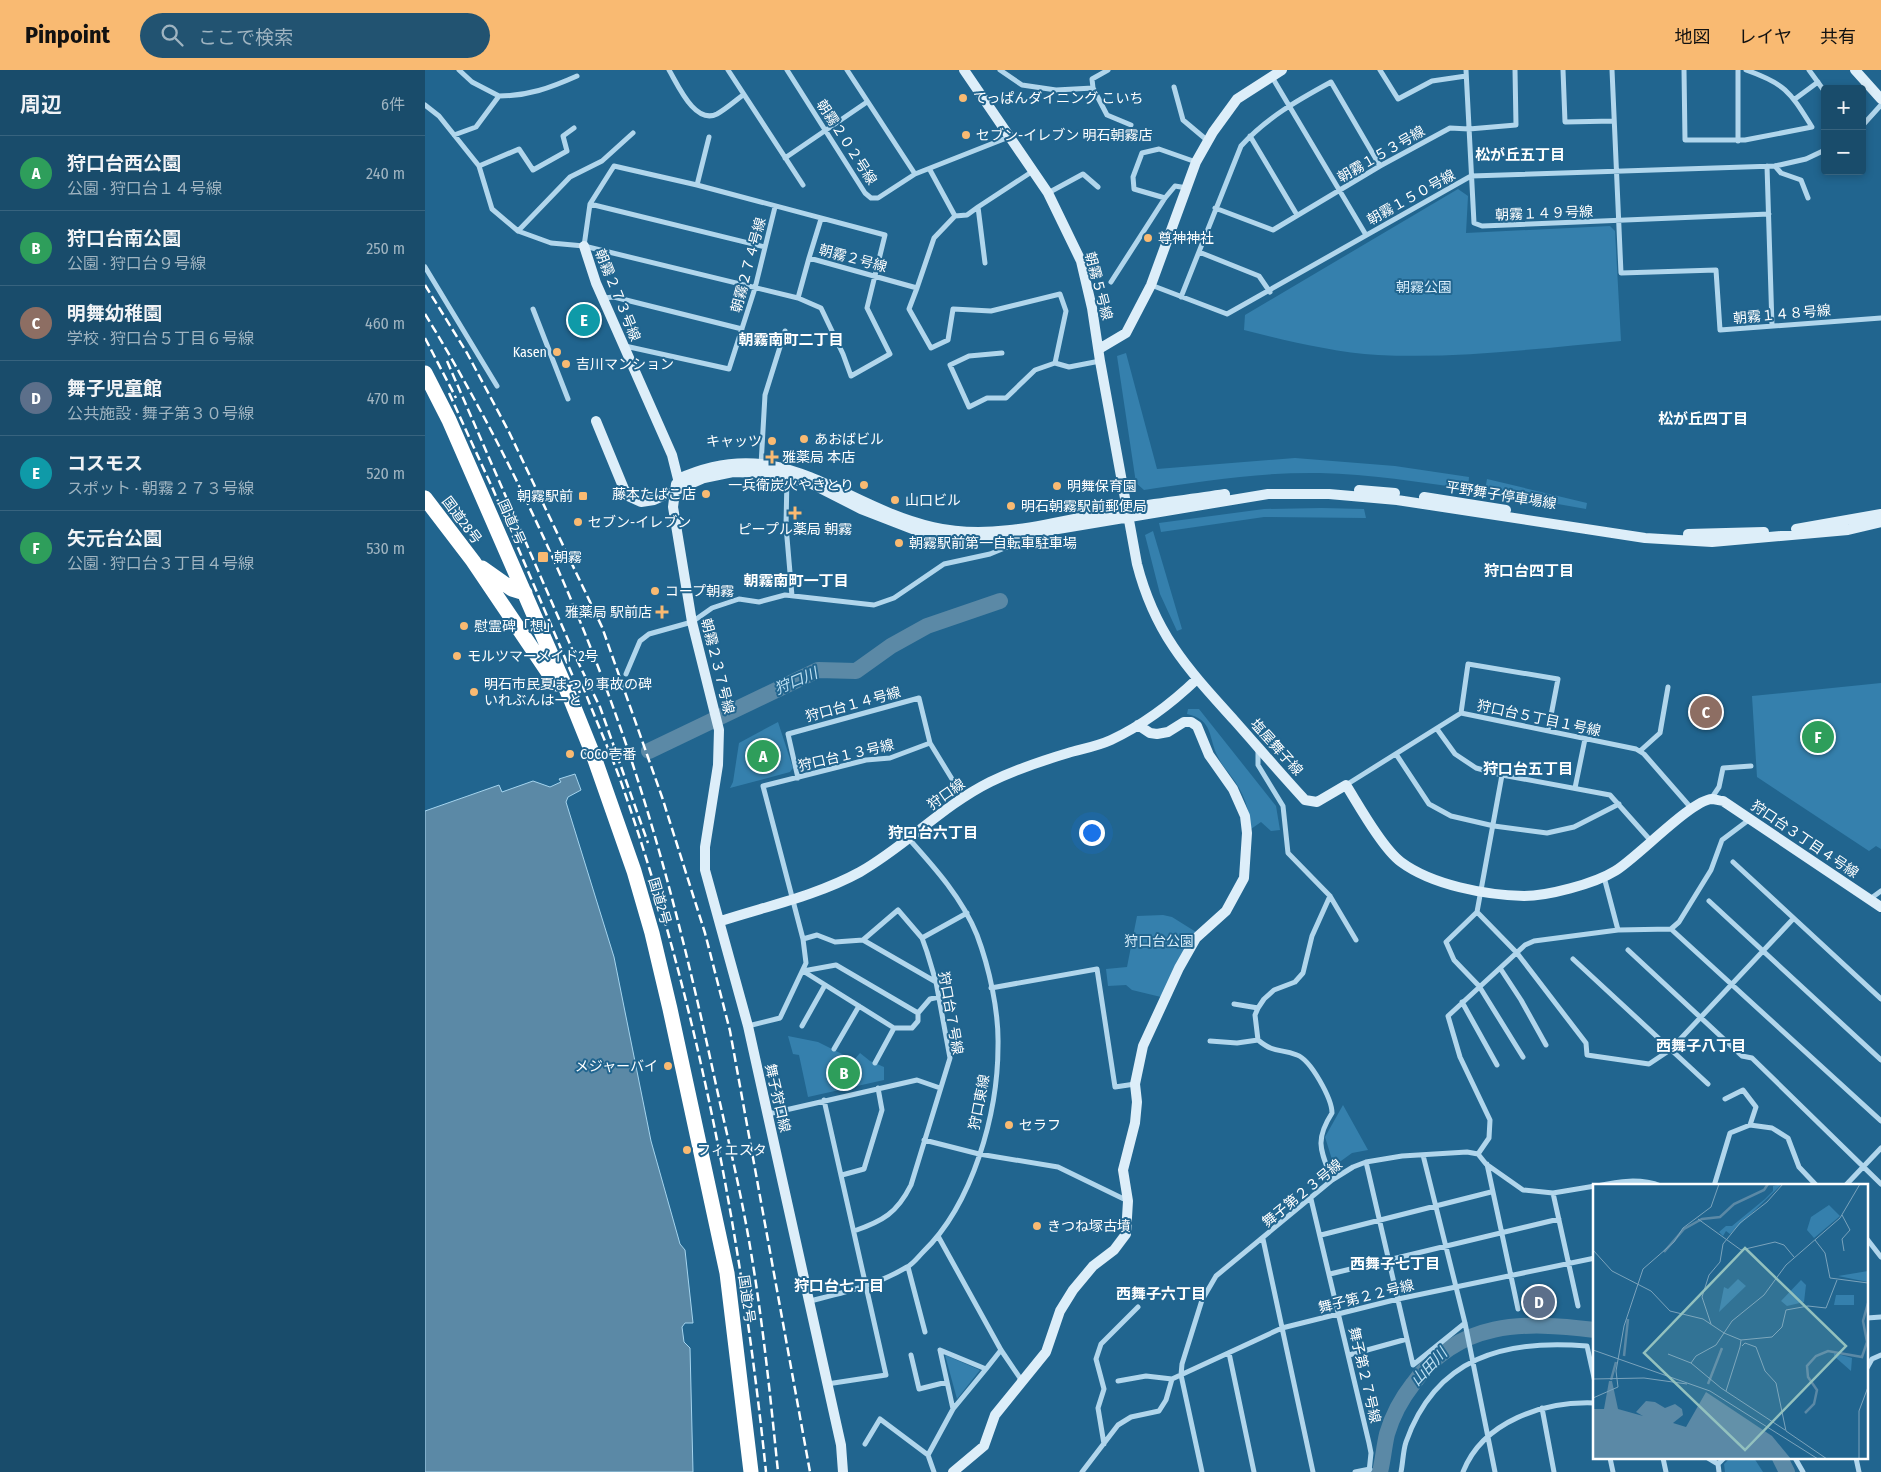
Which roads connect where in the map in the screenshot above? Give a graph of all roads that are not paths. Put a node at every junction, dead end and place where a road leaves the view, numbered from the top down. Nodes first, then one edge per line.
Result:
1 (459, 70) edge
2 (669, 70) edge
3 (728, 70) edge
4 (787, 70) edge
5 (847, 70) edge
6 (964, 70) edge
7 (1000, 70) edge
8 (1107, 70) edge
9 (1282, 70) edge
10 (1380, 70) edge
11 (1515, 70) edge
12 (1563, 70) edge
13 (1612, 70) edge
14 (1684, 70) edge
15 (1738, 70) edge
16 (1746, 70) edge
17 (1809, 70) edge
18 (1855, 70) edge
19 (1466, 73) edge
20 (577, 76) dead end
21 (1272, 76) junction
22 (1818, 82) junction
23 (1821, 86) edge
24 (1093, 88) junction
25 (1174, 88) dead end
26 (743, 95) junction
27 (499, 96) junction
28 (1795, 99) junction
29 (1881, 99) edge
30 (867, 102) junction
31 (425, 105) edge
32 (1288, 105) junction
33 (1881, 105) edge
34 (1614, 121) junction
35 (1866, 122) edge
36 (1131, 125) dead end
37 (573, 128) dead end
38 (1469, 129) junction
39 (825, 130) junction
40 (633, 133) dead end
41 (454, 135) junction
42 (1010, 136) junction
43 (1250, 136) junction
44 (709, 137) dead end
45 (1208, 141) junction
46 (1738, 141) junction
47 (1821, 152) edge
48 (785, 158) junction
49 (1196, 162) junction
50 (479, 166) junction
51 (1380, 166) junction
52 (1767, 166) junction
53 (1775, 166) junction
54 (930, 170) junction
55 (1034, 171) junction
56 (1616, 171) junction
57 (915, 174) junction
58 (1471, 176) junction
59 (697, 185) junction
60 (803, 185) dead end
61 (1098, 187) dead end
62 (1188, 188) junction
63 (1340, 191) junction
64 (1048, 193) junction
65 (1165, 198) junction
66 (1808, 198) dead end
67 (590, 204) junction
68 (978, 207) junction
69 (775, 208) junction
70 (1215, 208) junction
71 (1769, 214) junction
72 (1297, 215) junction
73 (955, 216) junction
74 (821, 219) junction
75 (1620, 222) junction
76 (518, 231) junction
77 (1366, 235) junction
78 (583, 246) junction
79 (765, 247) junction
80 (1199, 252) junction
81 (809, 258) junction
82 (985, 263) dead end
83 (425, 267) edge
84 (875, 276) junction
85 (1111, 282) dead end
86 (1151, 285) junction
87 (755, 288) junction
88 (917, 288) junction
89 (1270, 292) junction
90 (1181, 297) junction
91 (602, 298) junction
92 (798, 298) junction
93 (533, 309) dead end
94 (1881, 318) edge
95 (1773, 326) junction
96 (741, 329) junction
97 (785, 331) dead end
98 (623, 345) junction
99 (1099, 349) junction
100 (1002, 354) dead end
101 (1100, 361) junction
102 (1055, 363) junction
103 (425, 373) edge
104 (497, 386) dead end
105 (568, 400) dead end
106 (596, 420) dead end
107 (761, 468) junction
108 (788, 473) junction
109 (678, 479) junction
110 (674, 490) junction
111 (425, 498) edge
112 (1127, 513) junction
113 (1881, 514) edge
114 (1881, 522) edge
115 (1017, 536) junction
116 (509, 556) junction
117 (473, 561) junction
118 (486, 571) junction
119 (525, 593) junction
120 (791, 596) junction
121 (692, 622) junction
122 (626, 674) dead end
123 (1197, 679) junction
124 (1668, 687) dead end
125 (571, 700) junction
126 (1461, 713) junction
127 (1138, 725) junction
128 (1437, 729) junction
129 (719, 730) joint
130 (1548, 731) junction
131 (1585, 739) junction
132 (930, 743) junction
133 (1258, 748) junction
134 (1640, 751) junction
135 (1396, 754) junction
136 (1751, 766) dead end
137 (1502, 776) junction
138 (798, 778) junction
139 (1346, 785) junction
140 (1575, 788) junction
141 (963, 797) junction
142 (1711, 799) junction
143 (1619, 804) junction
144 (1691, 809) junction
145 (1750, 819) junction
146 (1494, 826) junction
147 (909, 839) junction
148 (1652, 842) junction
149 (1733, 862) dead end
150 (1604, 877) junction
151 (1482, 891) junction
152 (1881, 891) edge
153 (1330, 896) junction
154 (1869, 899) junction
155 (792, 900) junction
156 (1709, 901) dead end
157 (1881, 907) edge
158 (1477, 912) junction
159 (967, 913) junction
160 (1793, 918) junction
161 (721, 921) junction
162 (1671, 929) junction
163 (1618, 930) junction
164 (921, 938) junction
165 (803, 940) junction
166 (863, 940) junction
167 (1356, 940) dead end
168 (1628, 950) dead end
169 (1762, 952) junction
170 (1517, 953) junction
171 (1573, 959) dead end
172 (1500, 968) junction
173 (803, 971) junction
174 (936, 982) junction
175 (1731, 984) junction
176 (825, 985) junction
177 (1479, 986) junction
178 (991, 988) junction
179 (939, 997) junction
180 (1881, 998) edge
181 (1462, 1002) junction
182 (1233, 1004) dead end
183 (859, 1006) junction
184 (1258, 1008) junction
185 (918, 1012) junction
186 (1701, 1018) junction
187 (748, 1026) junction
188 (803, 1026) dead end
189 (894, 1028) junction
190 (1258, 1040) junction
191 (1210, 1041) dead end
192 (1546, 1045) dead end
193 (835, 1049) dead end
194 (1670, 1050) junction
195 (1523, 1057) dead end
196 (1881, 1060) edge
197 (875, 1063) dead end
198 (1497, 1066) dead end
199 (1135, 1084) junction
200 (1708, 1084) dead end
201 (878, 1088) junction
202 (940, 1088) junction
203 (824, 1100) junction
204 (1725, 1100) dead end
205 (768, 1114) junction
206 (1881, 1121) edge
207 (1751, 1125) junction
208 (924, 1140) junction
209 (1881, 1148) edge
210 (979, 1154) junction
211 (1478, 1154) junction
212 (1423, 1155) junction
213 (1366, 1162) junction
214 (1486, 1164) junction
215 (1863, 1167) junction
216 (842, 1175) junction
217 (1332, 1180) junction
218 (1620, 1183) edge
219 (1656, 1184) edge
220 (1715, 1184) edge
221 (1815, 1184) edge
222 (1847, 1184) edge
223 (1881, 1184) edge
224 (1593, 1186) edge
225 (1491, 1192) junction
226 (1553, 1193) junction
227 (1311, 1198) junction
228 (1128, 1201) junction
229 (1436, 1206) junction
230 (1379, 1219) junction
231 (1559, 1219) junction
232 (854, 1231) junction
233 (1501, 1233) junction
234 (1321, 1235) junction
235 (938, 1236) junction
236 (1263, 1239) junction
237 (1869, 1242) edge
238 (1445, 1246) junction
239 (1881, 1257) edge
240 (1593, 1258) edge
241 (1389, 1260) junction
242 (1569, 1262) junction
243 (908, 1267) junction
244 (1330, 1274) junction
245 (1509, 1276) junction
246 (867, 1286) junction
247 (1456, 1287) junction
248 (1398, 1298) junction
249 (810, 1301) junction
250 (1578, 1306) dead end
251 (1138, 1307) dead end
252 (1518, 1309) dead end
253 (1340, 1314) junction
254 (1465, 1323) junction
255 (1283, 1328) junction
256 (925, 1332) dead end
257 (1407, 1339) junction
258 (1001, 1350) junction
259 (1229, 1353) junction
260 (911, 1355) dead end
261 (1349, 1355) junction
262 (1881, 1355) edge
263 (1473, 1360) junction
264 (1869, 1365) edge
265 (986, 1369) junction
266 (1593, 1373) edge
267 (1181, 1375) junction
268 (1172, 1379) junction
269 (1118, 1381) dead end
270 (947, 1382) junction
271 (1022, 1382) junction
272 (827, 1384) junction
273 (1593, 1403) edge
274 (1542, 1408) junction
275 (953, 1409) junction
276 (1488, 1436) junction
277 (865, 1444) dead end
278 (1104, 1444) junction
279 (928, 1454) junction
280 (1711, 1460) edge
281 (1722, 1460) edge
282 (1796, 1460) edge
283 (1717, 1464) junction
284 (1370, 1470) edge
285 (751, 1472) edge
286 (843, 1472) edge
287 (934, 1472) edge
288 (953, 1472) edge
289 (1082, 1472) edge
290 (1202, 1472) edge
291 (1254, 1472) edge
292 (1313, 1472) edge
293 (1355, 1472) edge
294 (1401, 1472) edge
295 (1463, 1472) edge
296 (1495, 1472) edge
297 (1554, 1472) edge
298 (1719, 1472) edge
299 (1803, 1472) edge

1 - 27 street
2 - 26 street
3 - 26 street
4 - 39 street, 朝霧２０２号線
5 - 30 street
6 - 42 street, 朝霧５号線
7 - 24 street
8 - 24 street
9 - 21 street
10 - 19 street
11 - 38 street, 朝霧１５３号線
12 - 34 street
13 - 34 street
14 - 46 street
15 - 46 street
16 - 28 street
17 - 22 street
18 - 29 street
19 - 38 street, 朝霧１４９号線
20 - 27 street
21 - 32 street
21 - 45 street
22 - 23 street
22 - 28 street
24 - 36 street
25 - 45 street
26 - 48 street
27 - 41 street
28 - 46 street
30 - 39 street
30 - 57 street
31 - 41 street
32 - 43 street
32 - 51 street
32 - 63 street
33 - 35 street
34 - 56 street
37 - 50 street
38 - 51 street, 朝霧１５３号線
38 - 58 street, 朝霧１４９号線
39 - 48 street
39 - 57 street, 朝霧２０２号線
40 - 76 street
41 - 50 street
42 - 54 street, 朝霧２０２号線
42 - 55 street, 朝霧５号線
43 - 70 street
43 - 72 street
44 - 59 street
45 - 49 street
47 - 53 street, 朝霧１５０号線
48 - 60 street
49 - 62 street
49 - 65 street
50 - 76 street
51 - 63 street, 朝霧１５３号線
52 - 53 street, 朝霧１５０号線
52 - 56 street, 朝霧１５０号線
52 - 71 street
53 - 66 street
54 - 57 street, 朝霧２０２号線
54 - 73 street
55 - 64 street, 朝霧５号線
55 - 68 street
56 - 58 street, 朝霧１５０号線
56 - 75 street
58 - 75 street, 朝霧１４９号線
58 - 77 street, 朝霧１５０号線
59 - 67 street, 朝霧２７３号線
59 - 69 street, 朝霧２７３号線
61 - 64 street
62 - 65 street
62 - 86 street
63 - 72 street, 朝霧１５３号線
63 - 77 street
64 - 99 street, 朝霧５号線
65 - 85 street
67 - 78 street, 朝霧２７３号線
67 - 79 street
68 - 73 street
68 - 82 street
69 - 74 street, 朝霧２７３号線
69 - 79 street, 朝霧２７４号線
70 - 72 street, 朝霧１５３号線
70 - 80 street
71 - 75 street, 朝霧１４９号線
71 - 95 street
73 - 88 street
74 - 81 street
74 - 84 street, 朝霧２７３号線
75 - 95 street, 朝霧１４８号線
76 - 78 street
77 - 89 street, 朝霧１５０号線
78 - 87 street
78 - 91 street, 朝霧２７３号線
79 - 87 street, 朝霧２７４号線
80 - 89 street
80 - 90 street
81 - 84 street, 朝霧２号線
81 - 92 street, 朝霧２号線
83 - 104 street
84 - 88 street, 朝霧２号線
84 - 92 street
86 - 90 street, 朝霧１５０号線
86 - 99 street
87 - 92 street
87 - 96 street, 朝霧２７４号線
88 - 102 street
89 - 90 street, 朝霧１５０号線
91 - 96 street
91 - 98 street, 朝霧２７３号線
93 - 105 street
94 - 95 street, 朝霧１４８号線
96 - 98 street, 朝霧２７４号線
97 - 107 street
98 - 109 street, 朝霧２７３号線
99 - 101 street, 朝霧５号線
100 - 102 street
101 - 102 street
101 - 112 street, 朝霧５号線
103 - 116 highway, 国道2号
106 - 110 street
107 - 108 street
107 - 109 street
107 - 110 street
108 - 112 street
108 - 115 street
108 - 120 street
109 - 110 street
110 - 121 street, 朝霧２３７号線
111 - 117 highway, 国道28号
112 - 113 street, 平野舞子停車場線
112 - 114 street, 平野舞子停車場線
112 - 115 street
112 - 123 street
115 - 120 street
116 - 118 highway
116 - 119 highway, 国道2号
117 - 118 highway, 国道28号
117 - 125 highway, 国道28号
118 - 119 highway, 国道28号
119 - 125 highway, 国道2号
120 - 121 street
121 - 122 street
121 - 129 street, 朝霧２３７号線
123 - 127 street
123 - 133 street, 塩屋舞子線
124 - 134 street
125 - 285 highway, 国道2号
126 - 128 street, 狩口台５丁目１号線
126 - 130 street, 狩口台５丁目１号線
126 - 130 street
127 - 141 street, 狩口線
127 - 199 street
128 - 135 street, 狩口台５丁目１号線
128 - 137 street
129 - 161 street, 舞子狩口線
130 - 131 street, 狩口台５丁目１号線
131 - 134 street, 狩口台５丁目１号線
131 - 140 street
132 - 138 street, 狩口台１３号線
132 - 138 street, 狩口台１４号線
132 - 141 street, 狩口台１４号線
133 - 139 street, 塩屋舞子線
133 - 153 street
134 - 144 street
135 - 139 street, 狩口台５丁目１号線
135 - 146 street
136 - 142 street
137 - 140 street
137 - 146 street
138 - 155 street, 狩口台１３号線
139 - 151 street
140 - 143 street
141 - 147 street, 狩口線
142 - 144 street
142 - 145 street, 狩口台３丁目４号線
143 - 146 street
143 - 148 street
144 - 148 street
145 - 154 street, 狩口台３丁目４号線
145 - 162 street
146 - 151 street
147 - 155 street, 狩口線
147 - 159 street, 狩口東線
148 - 150 street
149 - 160 street
150 - 151 street
150 - 163 street
151 - 158 street
152 - 154 street
153 - 167 street
153 - 184 street
154 - 157 street, 狩口台３丁目４号線
155 - 161 street, 狩口線
155 - 165 street
156 - 169 street
158 - 170 street
158 - 177 street
159 - 164 street
159 - 178 street, 狩口東線
160 - 169 street
160 - 180 street
161 - 187 street, 舞子狩口線
162 - 163 street
162 - 175 street
163 - 170 street
164 - 166 street, 狩口台７号線
164 - 174 street, 狩口台７号線
165 - 166 street
165 - 173 street
166 - 174 street
168 - 186 street
169 - 175 street
169 - 196 street
170 - 172 street
170 - 194 street
171 - 194 street
172 - 177 street
172 - 192 street
173 - 176 street
173 - 185 street
173 - 187 street
174 - 179 street, 狩口台７号線
175 - 186 street
175 - 206 street
176 - 183 street
176 - 188 street
177 - 181 street
177 - 195 street
178 - 199 street
178 - 210 street, 狩口東線
179 - 185 street
179 - 202 street, 狩口台７号線
181 - 198 street
181 - 211 street
182 - 184 street
183 - 189 street
183 - 193 street
184 - 190 street
185 - 189 street
186 - 194 street
186 - 215 street
187 - 205 street, 舞子狩口線
189 - 197 street
190 - 191 street
190 - 217 street
194 - 200 street
199 - 228 street
201 - 202 street
201 - 203 street
201 - 216 street
202 - 208 street, 狩口台７号線
203 - 205 street
203 - 216 street
204 - 207 street
205 - 249 street, 舞子狩口線
207 - 220 street
207 - 221 street
208 - 210 street
208 - 232 street, 狩口台７号線
209 - 215 street
210 - 228 street
210 - 235 street, 狩口東線
211 - 212 street, 舞子第２３号線
211 - 214 street
212 - 213 street, 舞子第２３号線
212 - 229 street
213 - 217 street, 舞子第２３号線
213 - 230 street
214 - 225 street
214 - 226 street
215 - 222 street
215 - 223 street
216 - 232 street
217 - 227 street, 舞子第２３号線
218 - 219 street
224 - 226 street
225 - 229 street
225 - 233 street
226 - 231 street
227 - 234 street, 舞子第２７号線
227 - 236 street, 舞子第２３号線
228 - 271 street
229 - 230 street
229 - 238 street
230 - 234 street
230 - 241 street
231 - 233 street
231 - 242 street
232 - 246 street
233 - 238 street
233 - 245 street
234 - 244 street, 舞子第２７号線
235 - 243 street, 狩口東線
235 - 258 street
236 - 255 street
236 - 267 street, 舞子第２３号線
237 - 239 street
238 - 241 street
238 - 247 street
240 - 242 street, 舞子第２２号線
241 - 244 street
241 - 248 street
242 - 245 street, 舞子第２２号線
242 - 250 street
243 - 246 street, 狩口東線
243 - 256 street
244 - 253 street, 舞子第２７号線
245 - 247 street, 舞子第２２号線
245 - 252 street
246 - 249 street, 狩口東線
246 - 272 street
247 - 248 street, 舞子第２２号線
247 - 254 street
248 - 253 street, 舞子第２２号線
248 - 257 street
249 - 272 street, 舞子狩口線
251 - 278 street
253 - 255 street, 舞子第２２号線
253 - 261 street, 舞子第２７号線
254 - 257 street
254 - 263 street
255 - 259 street, 舞子第２２号線
255 - 292 street
257 - 261 street
258 - 265 street
258 - 271 street
259 - 267 street, 舞子第２２号線
259 - 291 street
260 - 270 street
261 - 284 street, 舞子第２７号線
262 - 264 street
263 - 266 street
263 - 276 street
263 - 294 street
265 - 270 street
265 - 275 street
267 - 268 street, 舞子第２２号線
267 - 290 street
268 - 269 street
268 - 278 street
270 - 275 street
271 - 288 street
272 - 286 street, 舞子狩口線
273 - 274 street
274 - 276 street
274 - 297 street
275 - 279 street
276 - 295 street
276 - 296 street
277 - 279 street
278 - 289 street
279 - 287 street
280 - 283 street
281 - 283 street
282 - 299 street
283 - 298 street
284 - 293 street

